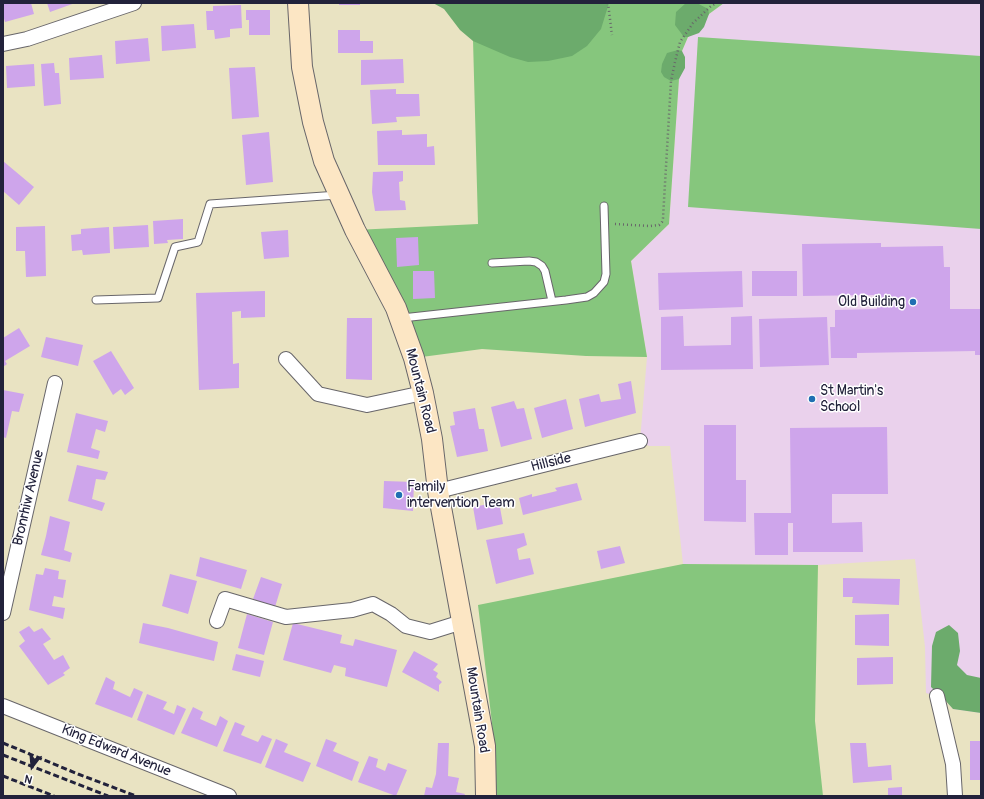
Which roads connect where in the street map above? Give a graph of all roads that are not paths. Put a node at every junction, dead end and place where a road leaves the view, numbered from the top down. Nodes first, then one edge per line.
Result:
1 (134, 3) edge
2 (298, 3) edge
3 (3, 44) edge
4 (338, 195) junction
5 (604, 206) dead end
6 (492, 263) dead end
7 (96, 300) dead end
8 (552, 301) junction
9 (400, 318) junction
10 (286, 359) dead end
11 (55, 383) dead end
12 (423, 393) junction
13 (640, 441) dead end
14 (438, 490) junction
15 (3, 613) edge
16 (217, 621) dead end
17 (462, 622) junction
18 (937, 696) dead end
19 (3, 706) edge
20 (229, 796) edge
21 (486, 796) edge
22 (955, 796) edge

1 - 3 street
2 - 4 main road, Mountain Road
4 - 7 lane
4 - 9 main road, Mountain Road
5 - 8 lane
6 - 8 lane
8 - 9 lane
9 - 12 main road, Mountain Road
10 - 12 street
11 - 15 street, Bronrhiw Avenue
12 - 14 main road, Mountain Road
13 - 14 street, Hillside
14 - 17 main road, Mountain Road
16 - 17 street
17 - 21 main road, Mountain Road
18 - 22 street
19 - 20 street, King Edward Avenue

